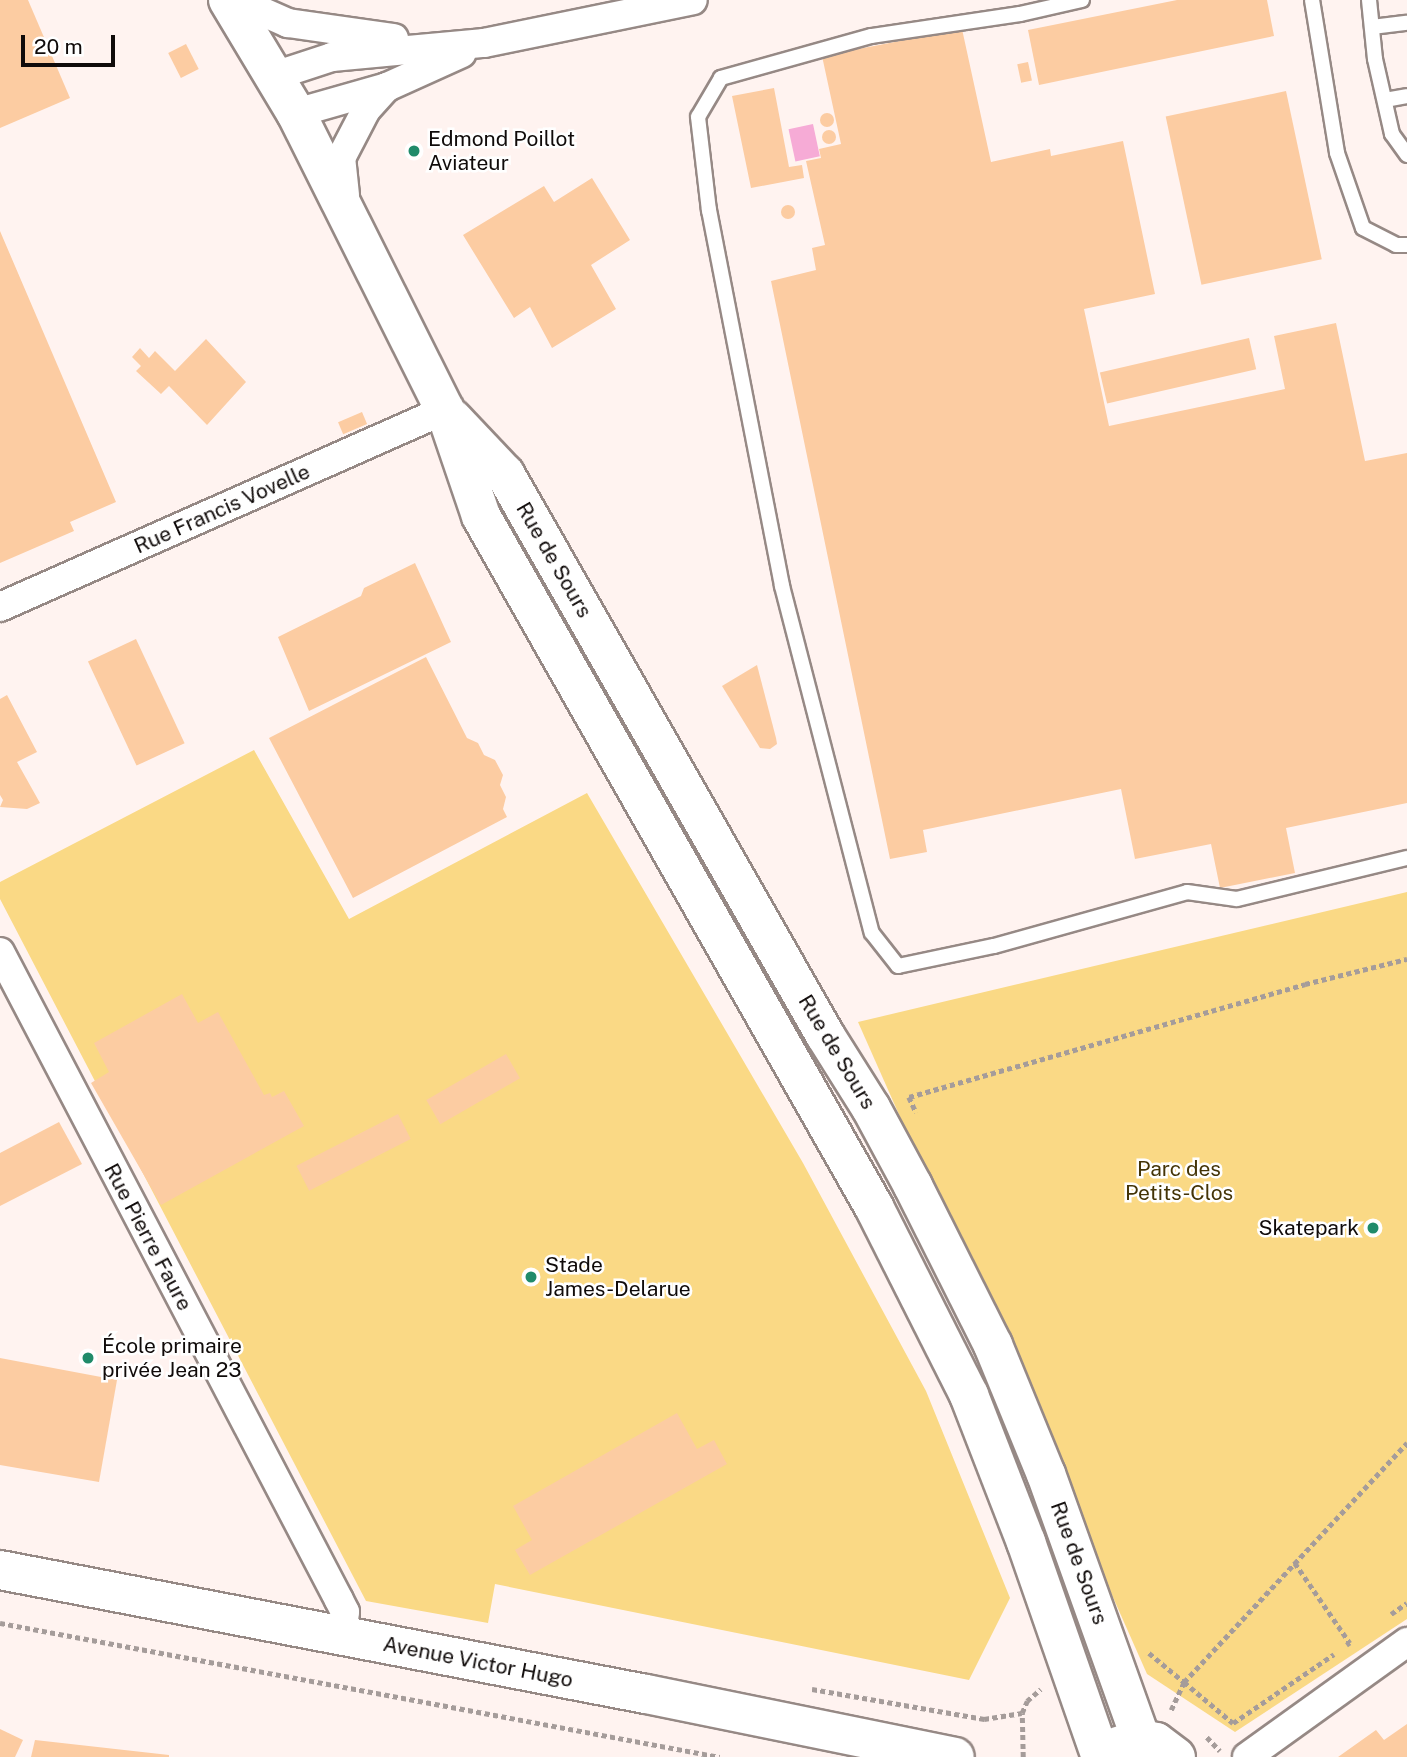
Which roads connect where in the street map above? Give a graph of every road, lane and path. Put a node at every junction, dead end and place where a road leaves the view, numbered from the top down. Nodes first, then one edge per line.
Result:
1 (228, 0) edge
2 (236, 0) edge
3 (693, 0) edge
4 (1082, 0) edge
5 (1312, 0) edge
6 (1368, 0) edge
7 (1407, 23) edge
8 (1372, 27) junction
9 (484, 43) junction
10 (274, 76) junction
11 (387, 87) junction
12 (1407, 96) edge
13 (1385, 100) junction
14 (296, 113) junction
15 (1407, 155) edge
16 (348, 219) junction
17 (1407, 245) edge
18 (445, 410) junction
19 (0, 607) edge
20 (1407, 858) edge
21 (0, 952) edge
22 (1407, 959) edge
23 (921, 1122) dead end
24 (1407, 1443) edge
25 (1295, 1563) junction
26 (0, 1570) edge
27 (0, 1623) edge
28 (342, 1636) junction
29 (1144, 1641) dead end
30 (1407, 1642) edge
31 (1074, 1678) junction
32 (1184, 1682) junction
33 (1171, 1710) dead end
34 (1141, 1739) junction
35 (720, 1757) edge
36 (955, 1757) edge
37 (1023, 1757) edge
38 (1101, 1757) edge
39 (1106, 1757) edge
40 (1176, 1757) edge
41 (1247, 1757) edge

1 - 10 main road, Rue de Sours
2 - 9 street
3 - 9 street
4 - 20 lane
5 - 17 lane
6 - 8 lane
7 - 8 lane
8 - 13 lane
9 - 10 street
9 - 11 street
10 - 14 main road, Rue de Sours
11 - 14 street
11 - 16 street
12 - 13 lane
13 - 15 lane
14 - 16 main road, Rue de Sours
16 - 18 main road, Rue de Sours
18 - 19 street, Rue Francis Vovelle
18 - 31 main road, Rue de Sours
18 - 34 main road, Rue de Sours
21 - 28 street, Rue Pierre Faure
22 - 23 path
24 - 25 path
25 - 32 path
25 - 32 path
26 - 28 main road, Avenue Victor Hugo
27 - 35 path
28 - 36 main road, Avenue Victor Hugo
29 - 32 path
30 - 41 street
31 - 37 path
31 - 38 main road, Rue de Sours
32 - 33 path
34 - 39 main road
34 - 40 main road

